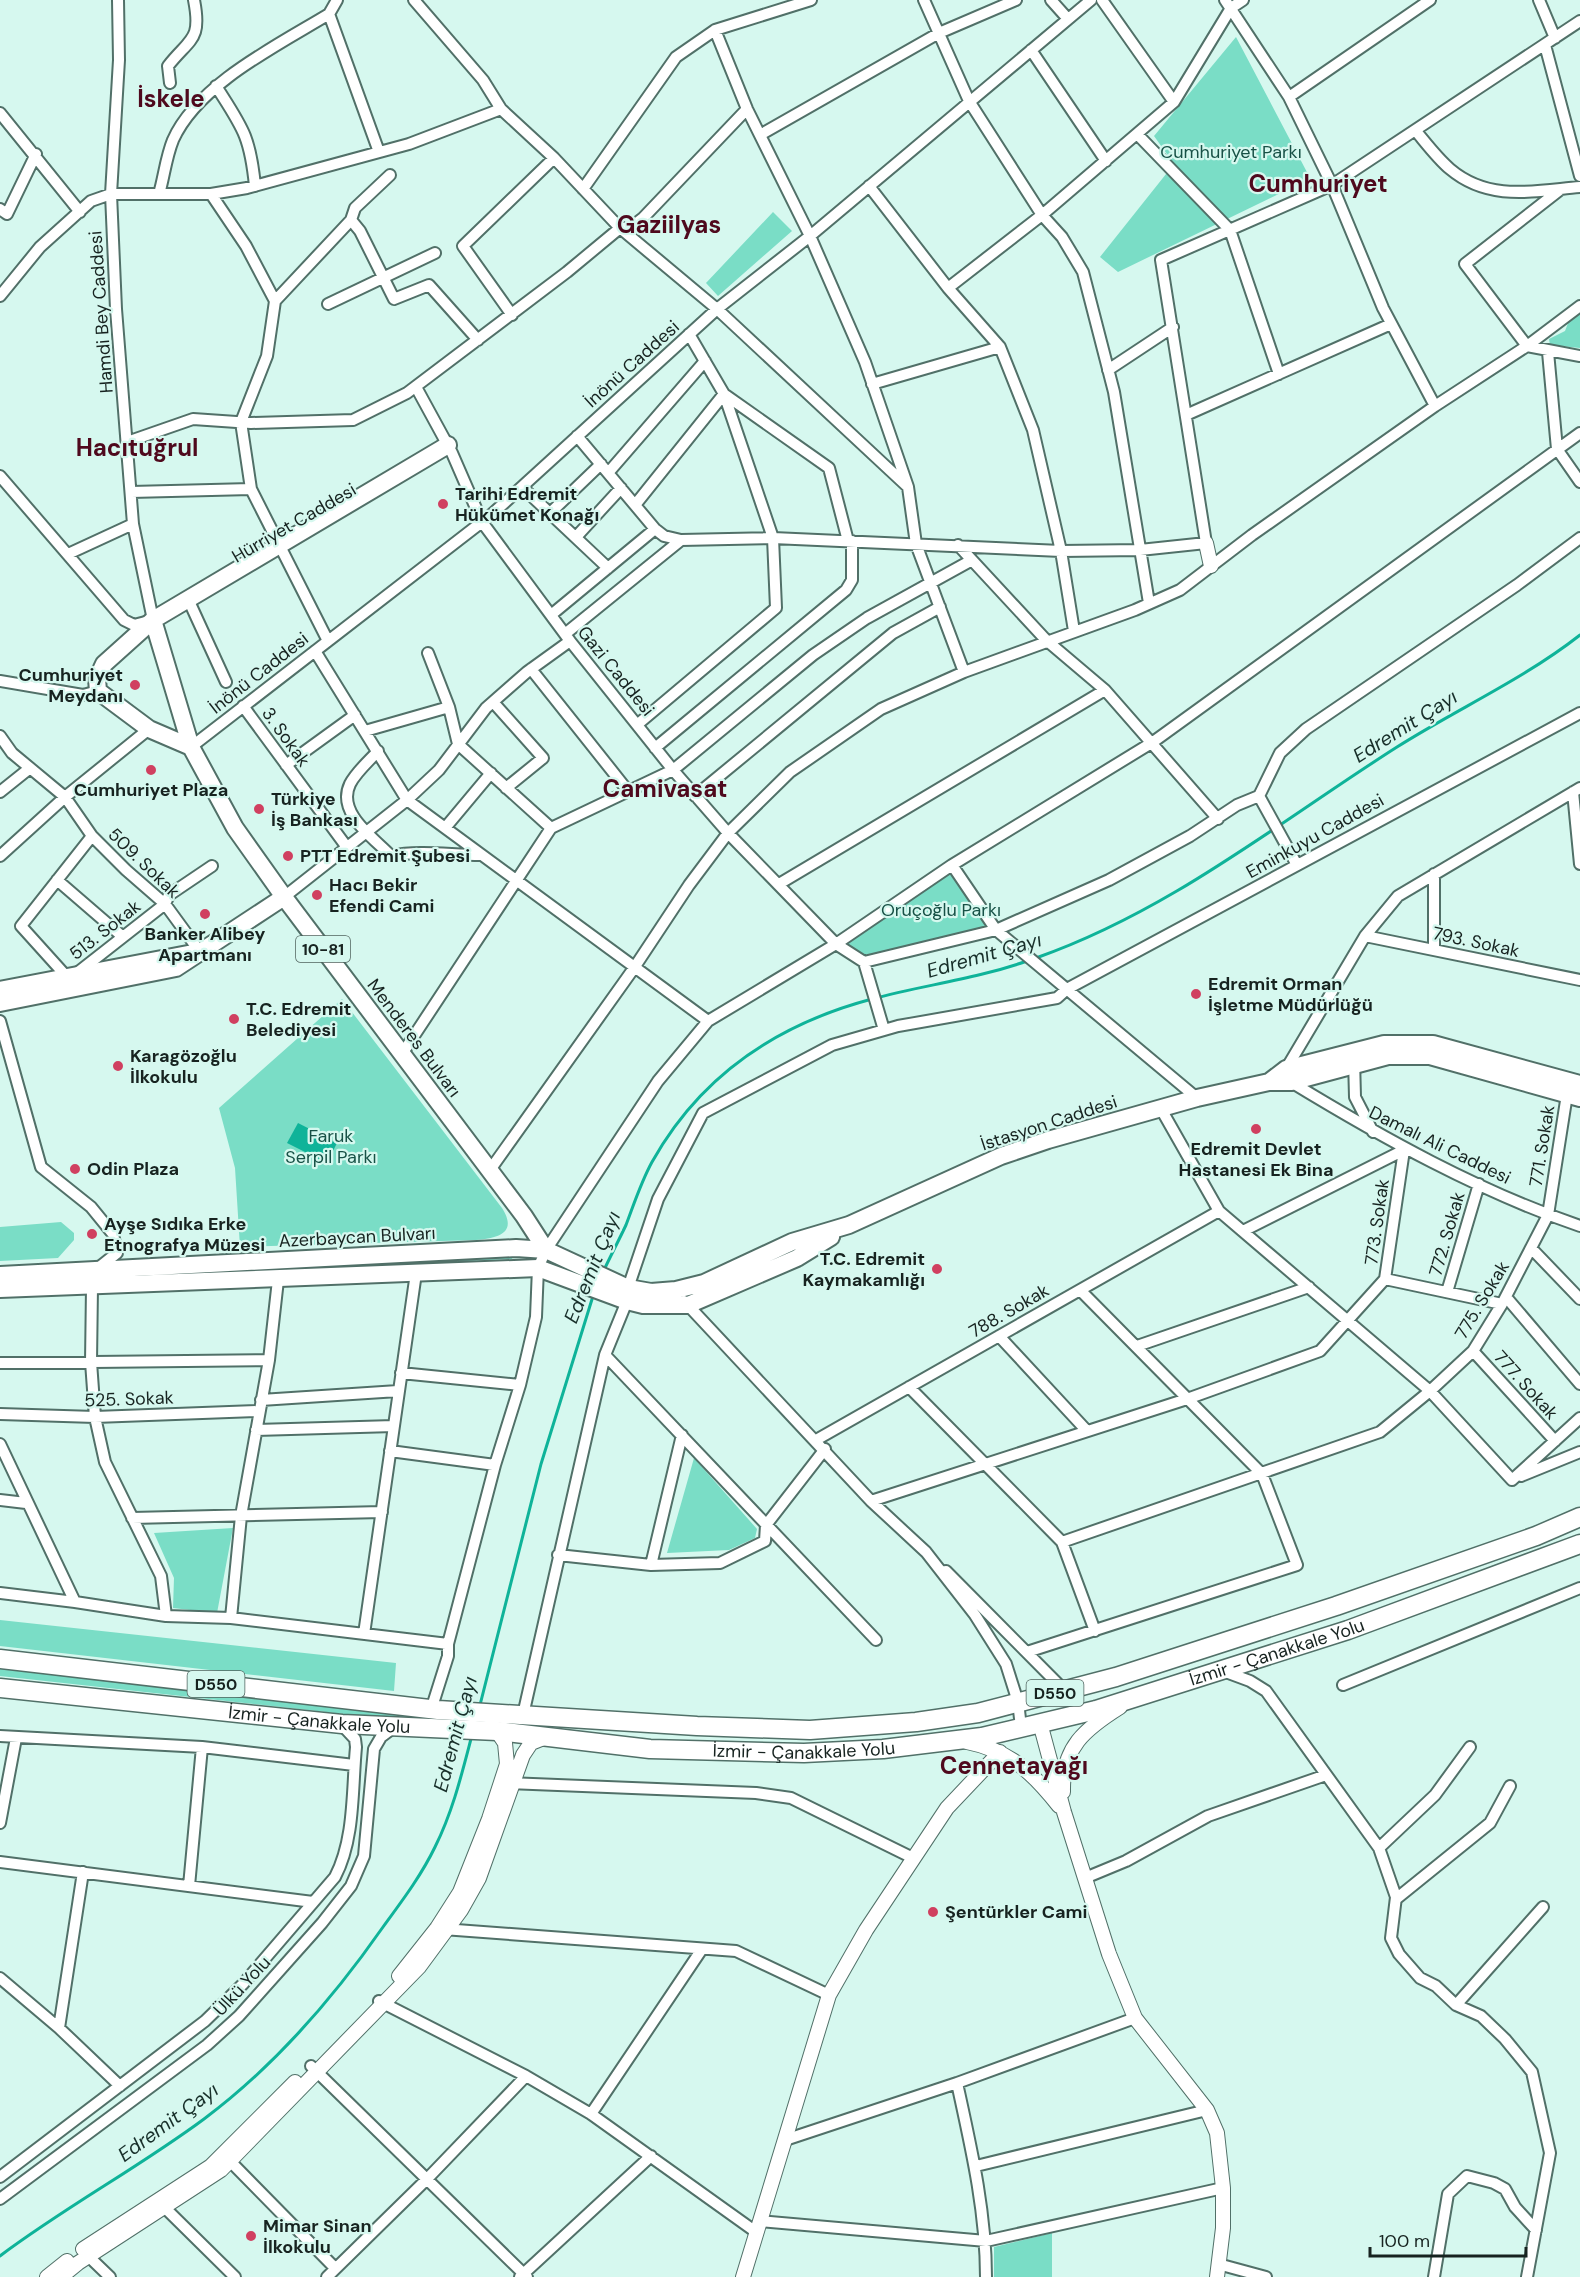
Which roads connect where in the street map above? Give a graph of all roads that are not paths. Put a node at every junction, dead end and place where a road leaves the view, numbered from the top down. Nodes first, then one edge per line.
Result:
1 (118, 0) edge
2 (194, 0) edge
3 (338, 0) edge
4 (414, 0) edge
5 (811, 0) edge
6 (924, 0) edge
7 (1016, 0) edge
8 (1051, 0) edge
9 (1091, 0) edge
10 (1102, 0) edge
11 (1243, 0) edge
12 (1430, 0) edge
13 (1539, 0) edge
14 (1228, 4) edge
15 (329, 14) junction
16 (1068, 19) junction
17 (1580, 21) edge
18 (715, 30) junction
19 (939, 33) junction
20 (1556, 38) junction
21 (1545, 45) junction
22 (1031, 50) junction
23 (170, 83) dead end
24 (216, 86) junction
25 (1289, 97) junction
26 (969, 101) junction
27 (1174, 102) junction
28 (501, 109) junction
29 (747, 109) junction
30 (0, 113) edge
31 (1415, 130) junction
32 (1137, 134) junction
33 (760, 135) junction
34 (379, 152) junction
35 (36, 154) junction
36 (554, 158) junction
37 (1106, 161) junction
38 (390, 175) dead end
39 (1580, 176) edge
40 (1332, 185) junction
41 (255, 186) junction
42 (869, 186) junction
43 (1580, 187) edge
44 (583, 189) junction
45 (1561, 189) junction
46 (111, 194) junction
47 (159, 194) junction
48 (211, 194) junction
49 (0, 209) edge
50 (80, 212) junction
51 (1042, 215) junction
52 (351, 220) junction
53 (620, 228) junction
54 (1230, 230) junction
55 (810, 236) junction
56 (435, 253) dead end
57 (384, 279) junction
58 (948, 288) junction
59 (0, 296) edge
60 (275, 301) junction
61 (328, 304) dead end
62 (1580, 306) edge
63 (717, 309) junction
64 (512, 315) junction
65 (1391, 324) junction
66 (1173, 327) junction
67 (689, 334) junction
68 (478, 340) junction
69 (1527, 346) junction
70 (999, 347) junction
71 (1548, 352) junction
72 (1580, 356) edge
73 (705, 361) junction
74 (1108, 370) junction
75 (1279, 374) junction
76 (872, 384) junction
77 (416, 387) junction
78 (724, 394) junction
79 (1435, 406) junction
80 (1186, 416) junction
81 (241, 422) junction
82 (1580, 433) edge
83 (578, 436) junction
84 (127, 442) junction
85 (450, 449) junction
86 (1557, 449) junction
87 (601, 464) junction
88 (609, 473) junction
89 (0, 476) edge
90 (1580, 482) edge
91 (522, 487) junction
92 (908, 487) junction
93 (621, 488) junction
94 (251, 489) junction
95 (132, 492) junction
96 (635, 505) junction
97 (550, 513) junction
98 (482, 522) junction
99 (133, 524) junction
100 (655, 529) junction
101 (576, 537) junction
102 (773, 538) junction
103 (1580, 538) edge
104 (681, 540) junction
105 (850, 541) junction
106 (1206, 543) junction
107 (916, 544) junction
108 (958, 545) junction
109 (281, 549) junction
110 (1140, 550) junction
111 (1061, 551) junction
112 (68, 554) junction
113 (972, 560) junction
114 (1211, 566) junction
115 (608, 568) junction
116 (930, 581) junction
117 (190, 602) junction
118 (1149, 603) junction
119 (940, 607) junction
120 (551, 615) junction
121 (154, 624) junction
122 (1074, 631) junction
123 (567, 637) junction
124 (1046, 640) junction
125 (328, 641) junction
126 (315, 651) junction
127 (428, 653) dead end
128 (531, 669) junction
129 (964, 672) junction
130 (0, 681) edge
131 (226, 682) dead end
132 (1105, 690) junction
133 (98, 691) junction
134 (494, 702) junction
135 (243, 706) junction
136 (448, 707) junction
137 (1580, 713) edge
138 (355, 715) junction
139 (638, 724) junction
140 (149, 729) junction
141 (365, 731) junction
142 (0, 736) edge
143 (1153, 742) junction
144 (459, 744) junction
145 (191, 747) junction
146 (656, 748) junction
147 (378, 751) junction
148 (286, 765) junction
149 (30, 768) junction
150 (673, 770) junction
151 (491, 773) junction
152 (506, 788) junction
153 (1576, 790) edge
154 (0, 792) edge
155 (628, 792) junction
156 (695, 796) junction
157 (1259, 796) junction
158 (65, 797) junction
159 (407, 800) junction
160 (1218, 819) junction
161 (445, 828) junction
162 (551, 828) junction
163 (367, 831) junction
164 (728, 833) junction
165 (92, 836) junction
166 (346, 846) junction
167 (480, 855) junction
168 (0, 856) edge
169 (1580, 864) edge
170 (952, 865) junction
171 (1297, 865) junction
172 (212, 866) dead end
173 (1434, 874) junction
174 (57, 880) junction
175 (517, 880) junction
176 (779, 884) junction
177 (284, 897) junction
178 (165, 904) junction
179 (996, 930) junction
180 (1365, 936) junction
181 (123, 937) junction
182 (836, 944) junction
183 (1434, 950) junction
184 (200, 952) junction
185 (864, 962) junction
186 (634, 968) junction
187 (70, 977) junction
188 (1580, 980) edge
189 (1064, 986) junction
190 (0, 990) edge
191 (0, 1003) edge
192 (0, 1021) edge
193 (708, 1021) junction
194 (884, 1030) junction
195 (402, 1054) junction
196 (1354, 1058) junction
197 (1288, 1076) junction
198 (1574, 1090) edge
199 (1197, 1098) junction
200 (1161, 1109) junction
201 (1374, 1132) junction
202 (1404, 1150) junction
203 (490, 1170) junction
204 (1479, 1184) junction
205 (1219, 1211) junction
206 (1548, 1215) junction
207 (849, 1225) junction
208 (1580, 1226) edge
209 (1243, 1231) junction
210 (1531, 1248) junction
211 (546, 1250) junction
212 (538, 1268) junction
213 (97, 1269) junction
214 (566, 1269) junction
215 (416, 1273) junction
216 (0, 1275) edge
217 (1385, 1279) junction
218 (278, 1280) junction
219 (1569, 1286) junction
220 (92, 1287) junction
221 (1309, 1287) junction
222 (0, 1289) edge
223 (676, 1290) junction
224 (1080, 1290) junction
225 (1580, 1291) edge
226 (623, 1293) junction
227 (1447, 1293) junction
228 (1580, 1299) edge
229 (1504, 1301) junction
230 (687, 1305) junction
231 (1349, 1321) junction
232 (999, 1336) junction
233 (1137, 1346) junction
234 (1473, 1351) junction
235 (605, 1355) junction
236 (269, 1360) junction
237 (91, 1362) junction
238 (0, 1363) edge
239 (401, 1372) junction
240 (1580, 1384) edge
241 (520, 1385) junction
242 (909, 1388) junction
243 (398, 1391) junction
244 (1430, 1391) junction
245 (1187, 1399) junction
246 (260, 1405) junction
247 (0, 1414) edge
248 (95, 1417) junction
249 (1580, 1418) edge
250 (394, 1425) junction
251 (256, 1430) junction
252 (1087, 1431) junction
253 (682, 1435) junction
254 (816, 1440) junction
255 (1555, 1441) junction
256 (0, 1444) edge
257 (825, 1449) junction
258 (390, 1451) junction
259 (1580, 1452) edge
260 (495, 1464) junction
261 (985, 1464) junction
262 (1262, 1474) junction
263 (1512, 1480) junction
264 (0, 1500) edge
265 (871, 1501) junction
266 (26, 1503) junction
267 (382, 1512) junction
268 (241, 1515) junction
269 (1580, 1517) edge
270 (132, 1518) junction
271 (766, 1525) junction
272 (1062, 1542) junction
273 (1580, 1544) edge
274 (926, 1552) junction
275 (558, 1555) junction
276 (651, 1565) junction
277 (1580, 1588) edge
278 (0, 1593) edge
279 (75, 1602) junction
280 (166, 1616) junction
281 (231, 1618) junction
282 (1095, 1631) junction
283 (364, 1634) junction
284 (876, 1640) dead end
285 (448, 1644) junction
286 (1027, 1652) junction
287 (0, 1659) edge
288 (1223, 1671) junction
289 (1343, 1685) dead end
290 (0, 1688) edge
291 (1064, 1690) junction
292 (1134, 1698) junction
293 (1018, 1702) junction
294 (434, 1710) junction
295 (514, 1714) junction
296 (1065, 1718) junction
297 (1040, 1723) junction
298 (342, 1724) junction
299 (400, 1725) junction
300 (1021, 1727) junction
301 (496, 1731) junction
302 (0, 1736) edge
303 (547, 1737) junction
304 (16, 1738) junction
305 (955, 1740) junction
306 (1470, 1747) dead end
307 (202, 1748) junction
308 (1000, 1752) junction
309 (354, 1765) junction
310 (1326, 1775) junction
311 (506, 1783) junction
312 (1510, 1786) dead end
313 (1064, 1812) junction
314 (0, 1823) edge
315 (1379, 1848) junction
316 (913, 1858) junction
317 (0, 1862) edge
318 (83, 1872) junction
319 (1085, 1878) junction
320 (189, 1886) junction
321 (1396, 1899) junction
322 (314, 1902) junction
323 (1543, 1907) dead end
324 (442, 1929) junction
325 (702, 1949) junction
326 (0, 1978) edge
327 (829, 1995) junction
328 (381, 2002) junction
329 (1456, 2005) junction
330 (1135, 2018) junction
331 (58, 2028) junction
332 (314, 2069) junction
333 (526, 2076) junction
334 (957, 2083) junction
335 (120, 2086) junction
336 (1207, 2110) junction
337 (591, 2115) junction
338 (785, 2140) junction
339 (651, 2156) junction
340 (227, 2158) junction
341 (976, 2166) junction
342 (0, 2177) edge
343 (428, 2179) junction
344 (1223, 2188) junction
345 (0, 2199) edge
346 (161, 2204) junction
347 (758, 2226) junction
348 (1536, 2230) junction
349 (986, 2241) junction
350 (85, 2253) junction
351 (335, 2268) junction
352 (1217, 2270) edge
353 (523, 2276) edge
354 (46, 2277) edge
355 (61, 2277) edge
356 (110, 2277) edge
357 (235, 2277) edge
358 (327, 2277) edge
359 (743, 2277) edge
360 (986, 2277) edge
361 (1266, 2277) edge
362 (1434, 2277) edge
363 (1527, 2277) edge

1 - 46 street, Hamdi Bey Caddesi / 10-81
2 - 23 street
3 - 15 street
4 - 28 street
5 - 18 street
6 - 19 street
7 - 19 street
8 - 16 street
9 - 16 street, İnönü Caddesi
10 - 27 street
11 - 14 street
12 - 25 street
13 - 20 street
14 - 25 street
14 - 27 street
15 - 24 street
15 - 34 street
16 - 22 street, İnönü Caddesi
17 - 20 street
18 - 29 street
18 - 44 street
19 - 26 street
19 - 33 street
20 - 21 street
21 - 31 street
21 - 39 street
22 - 26 street, İnönü Caddesi
22 - 37 street
24 - 41 street
24 - 47 street
25 - 40 street
26 - 42 street, İnönü Caddesi
26 - 51 street
27 - 32 street
28 - 34 street
28 - 36 street
29 - 33 street
29 - 53 street
30 - 35 street
31 - 40 street
31 - 45 street
32 - 37 street
32 - 54 street
33 - 55 street
34 - 41 street
35 - 49 street
35 - 50 street
36 - 44 street
36 - 64 street
37 - 51 street
38 - 52 street
40 - 54 street
40 - 65 street
41 - 48 street
42 - 55 street, İnönü Caddesi
42 - 58 street
43 - 45 street
44 - 53 street
45 - 69 street
46 - 47 street
46 - 50 street
46 - 84 street, Hamdi Bey Caddesi / 10-81
47 - 48 street
48 - 60 street
50 - 59 street
51 - 58 street
51 - 74 street
52 - 57 street
52 - 60 street
53 - 63 street
53 - 64 street
54 - 66 street
54 - 75 street
55 - 63 street, İnönü Caddesi
55 - 76 street
56 - 57 street
57 - 61 street
57 - 68 street
58 - 70 street
60 - 81 street
62 - 69 street
63 - 67 street, İnönü Caddesi
63 - 92 street
64 - 68 street
65 - 75 street
65 - 79 street
66 - 74 street
66 - 80 street
67 - 73 street
67 - 83 street, İnönü Caddesi
68 - 77 street
69 - 71 street
69 - 79 street
70 - 76 street
70 - 111 street
71 - 72 street
71 - 86 street
73 - 78 street
73 - 88 street
74 - 110 street
75 - 80 street
76 - 92 street
77 - 81 street
77 - 85 street, Gazi Caddesi
78 - 96 street
78 - 102 street
78 - 105 street
79 - 114 street
80 - 106 street
81 - 84 street
81 - 94 street
82 - 86 street
83 - 87 street
83 - 91 street, İnönü Caddesi
84 - 95 street, Hamdi Bey Caddesi / 10-81
85 - 98 street, Gazi Caddesi
85 - 109 main road, Hürriyet Caddesi
86 - 90 street
86 - 143 street
87 - 88 street
87 - 97 street
88 - 93 street
89 - 112 street
91 - 97 street
91 - 98 street, İnönü Caddesi
92 - 107 street
93 - 96 street
93 - 101 street
94 - 95 street
94 - 109 street
95 - 99 street, Hamdi Bey Caddesi / 10-81
96 - 100 street
97 - 101 street
98 - 120 street, Gazi Caddesi
98 - 125 street, İnönü Caddesi
99 - 112 street
99 - 121 street, Hamdi Bey Caddesi / 10-81
100 - 104 street
100 - 115 street
101 - 115 street
102 - 104 street
102 - 105 street
102 - 139 street
103 - 157 street
104 - 123 street
105 - 107 street
105 - 146 street
106 - 110 street
106 - 114 street
107 - 108 street
107 - 116 street
108 - 111 street
108 - 113 street
109 - 117 main road, Hürriyet Caddesi
109 - 125 street
110 - 111 street
110 - 118 street
111 - 122 street
112 - 121 street
113 - 116 street
113 - 124 street
114 - 118 street
115 - 120 street
116 - 119 street
116 - 150 street
117 - 121 main road, Hürriyet Caddesi
117 - 131 street
118 - 122 street
119 - 129 street
119 - 156 street
120 - 123 street, Gazi Caddesi
121 - 133 main road, Hürriyet Caddesi
121 - 145 main road, Menderes Bulvarı / 10-81
122 - 124 street
123 - 128 street
123 - 139 street, Gazi Caddesi
124 - 129 street
124 - 132 street
125 - 126 street, İnönü Caddesi
126 - 135 street, İnönü Caddesi
126 - 138 street
127 - 136 street
128 - 134 street
128 - 155 street
129 - 164 street
130 - 133 street
132 - 143 street
132 - 176 street
133 - 140 main road
134 - 144 street
134 - 152 street
135 - 145 street, İnönü Caddesi
135 - 148 street, 3. Sokak
136 - 141 street
136 - 144 street
137 - 171 street, Eminkuyu Caddesi
138 - 141 street
138 - 148 street
139 - 146 street, Gazi Caddesi
140 - 145 main road
140 - 158 street
141 - 147 street
142 - 149 street, 509. Sokak
143 - 160 street
143 - 170 street
144 - 151 street
144 - 159 street
145 - 177 main road, Menderes Bulvarı / 10-81
146 - 150 street, Gazi Caddesi
147 - 159 street
147 - 163 street
148 - 166 street, 3. Sokak
149 - 154 street
149 - 158 street, 509. Sokak
150 - 155 street
150 - 156 street, Gazi Caddesi
151 - 152 street
151 - 161 street
152 - 162 street
153 - 169 street
153 - 173 street
155 - 162 street
156 - 164 street, Gazi Caddesi
157 - 160 street
157 - 171 street
158 - 165 street, 509. Sokak
158 - 168 street
159 - 161 street
159 - 163 street
160 - 179 street
161 - 167 street
162 - 175 street
163 - 166 street
163 - 167 street
164 - 176 street, Gazi Caddesi
164 - 186 street
165 - 174 street
165 - 178 street, 509. Sokak
166 - 177 street
167 - 175 street
170 - 179 street
170 - 182 street
171 - 189 street, Eminkuyu Caddesi
172 - 178 street, 513. Sokak
173 - 180 street
173 - 183 street
174 - 181 street
174 - 187 street
175 - 186 street
175 - 195 street
176 - 182 street, Gazi Caddesi
177 - 184 main road
177 - 195 main road, Menderes Bulvarı / 10-81
178 - 181 street, 513. Sokak
178 - 184 street, 509. Sokak
179 - 185 street
179 - 189 street
180 - 183 street, 793. Sokak
180 - 197 street
181 - 187 street, 513. Sokak
182 - 185 street, Gazi Caddesi
182 - 193 street
183 - 188 street, 793. Sokak
184 - 187 main road
184 - 191 main road
185 - 194 street
186 - 193 street
186 - 203 street
187 - 190 main road
189 - 194 street, Eminkuyu Caddesi
189 - 199 street
192 - 213 street
193 - 211 street
194 - 226 street, Eminkuyu Caddesi
195 - 203 main road, Menderes Bulvarı / 10-81
196 - 197 main road, İstasyon Caddesi
196 - 198 main road, İstasyon Caddesi
196 - 201 street
197 - 199 main road, İstasyon Caddesi
197 - 201 street, Damalı Ali Caddesi
198 - 206 street, 771. Sokak
199 - 200 main road, İstasyon Caddesi
200 - 205 street
200 - 207 main road, İstasyon Caddesi
201 - 202 street, Damalı Ali Caddesi
202 - 204 street, Damalı Ali Caddesi
202 - 209 street
202 - 217 street, 773. Sokak
203 - 211 main road, Menderes Bulvarı / 10-81
204 - 206 street, Damalı Ali Caddesi
204 - 227 street, 772. Sokak
205 - 209 street
205 - 224 street, 788. Sokak
206 - 208 street, Damalı Ali Caddesi
206 - 210 street, 775. Sokak
207 - 223 main road, İstasyon Caddesi
207 - 230 main road, İstasyon Caddesi
209 - 221 street
210 - 219 street
210 - 229 street, 775. Sokak
211 - 212 street
211 - 213 main road, Azerbaycan Bulvarı
211 - 214 main road, Azerbaycan Bulvarı
212 - 214 main road
212 - 215 main road
212 - 241 street
213 - 216 main road, Azerbaycan Bulvarı
213 - 220 street
214 - 226 main road
215 - 218 main road
215 - 239 street
217 - 227 street
217 - 231 street, 773. Sokak
218 - 220 main road
218 - 236 street
219 - 225 street
219 - 228 street
220 - 222 main road
220 - 237 street
221 - 231 street
221 - 233 street
223 - 226 main road, İstasyon Caddesi
223 - 230 street
224 - 232 street, 788. Sokak
224 - 233 street
226 - 230 main road, İstasyon Caddesi
226 - 235 street, Eminkuyu Caddesi
227 - 229 street
229 - 234 street, 775. Sokak
229 - 240 street
230 - 254 street
231 - 244 street
231 - 245 street, 773. Sokak
232 - 242 street, 788. Sokak
232 - 252 street
233 - 245 street
234 - 244 street, 775. Sokak
234 - 255 street, 777. Sokak
235 - 253 street
235 - 275 street, Eminkuyu Caddesi
236 - 237 street
236 - 246 street
237 - 238 street
237 - 248 street
239 - 241 street
239 - 243 street
241 - 260 street
242 - 254 street, 788. Sokak
242 - 261 street
243 - 246 street, 525. Sokak
243 - 250 street
244 - 262 street, 775. Sokak
244 - 263 street
245 - 252 street, 773. Sokak
245 - 262 street
246 - 248 street, 525. Sokak
246 - 251 street
247 - 248 street, 525. Sokak
248 - 270 street
249 - 255 street
250 - 251 street
250 - 258 street
251 - 268 street
252 - 261 street, 773. Sokak
253 - 271 street
253 - 276 street
254 - 257 street
255 - 263 street
256 - 266 street
257 - 265 street
257 - 271 street
258 - 260 street
258 - 267 street
259 - 263 street
260 - 285 street
261 - 265 street, 773. Sokak
261 - 272 street
262 - 272 street, 775. Sokak
262 - 282 street
264 - 266 street
265 - 274 street
266 - 279 street
267 - 268 street
267 - 283 street
268 - 270 street
268 - 281 street
269 - 291 highway, İzmir - Çanakkale Yolu / D550
270 - 280 street
271 - 276 street
271 - 284 street
272 - 282 street
273 - 288 highway, İzmir - Çanakkale Yolu
274 - 286 street
274 - 293 street
275 - 276 street
275 - 295 street, Eminkuyu Caddesi
277 - 289 street
278 - 279 street
279 - 280 street
280 - 281 street
281 - 283 street
282 - 286 street
283 - 285 street
285 - 294 street
286 - 291 street
287 - 294 highway, İzmir - Çanakkale Yolu / D550
288 - 292 highway, İzmir - Çanakkale Yolu
288 - 310 street
290 - 298 highway, İzmir - Çanakkale Yolu
291 - 293 highway, İzmir - Çanakkale Yolu / D550
291 - 296 street
292 - 296 highway, İzmir - Çanakkale Yolu
292 - 313 street
293 - 295 highway, İzmir - Çanakkale Yolu / D550
293 - 300 street
294 - 295 highway, İzmir - Çanakkale Yolu / D550
296 - 297 highway, İzmir - Çanakkale Yolu
297 - 300 highway, İzmir - Çanakkale Yolu
297 - 313 street
298 - 299 highway, İzmir - Çanakkale Yolu
298 - 309 street, Ülkü Yolu
299 - 301 highway, İzmir - Çanakkale Yolu
299 - 345 street, Ülkü Yolu
300 - 305 highway, İzmir - Çanakkale Yolu
301 - 303 highway, İzmir - Çanakkale Yolu
301 - 311 street
302 - 304 street
303 - 305 highway, İzmir - Çanakkale Yolu
303 - 311 street
304 - 307 street
304 - 314 street
305 - 308 street
306 - 315 street
307 - 309 street
307 - 320 street
308 - 313 street
308 - 316 street
309 - 322 street, Ülkü Yolu
310 - 315 street
310 - 319 street
311 - 316 street
311 - 324 street
312 - 321 street
313 - 319 street
315 - 321 street
316 - 327 street
317 - 318 street
318 - 320 street
318 - 331 street
319 - 330 street
320 - 322 street
321 - 329 street
322 - 335 street, Ülkü Yolu
323 - 329 street
324 - 325 street
324 - 328 street
325 - 327 street
325 - 337 street
326 - 331 street
327 - 338 street
328 - 332 street
328 - 333 street
329 - 348 street
330 - 334 street
330 - 336 street
331 - 335 street
332 - 340 street
332 - 343 street
333 - 337 street
333 - 343 street
334 - 338 street
334 - 341 street
335 - 342 street, Ülkü Yolu
336 - 341 street
336 - 344 street
337 - 339 street
338 - 347 street
339 - 347 street
339 - 353 street
340 - 346 street
340 - 351 street
341 - 349 street
343 - 351 street
343 - 353 street
344 - 349 street
344 - 352 street
346 - 350 street
346 - 357 street
347 - 349 street
347 - 359 street
348 - 362 street
348 - 363 street
349 - 360 street
350 - 354 street
350 - 355 street
350 - 356 street
351 - 358 street
352 - 361 street

